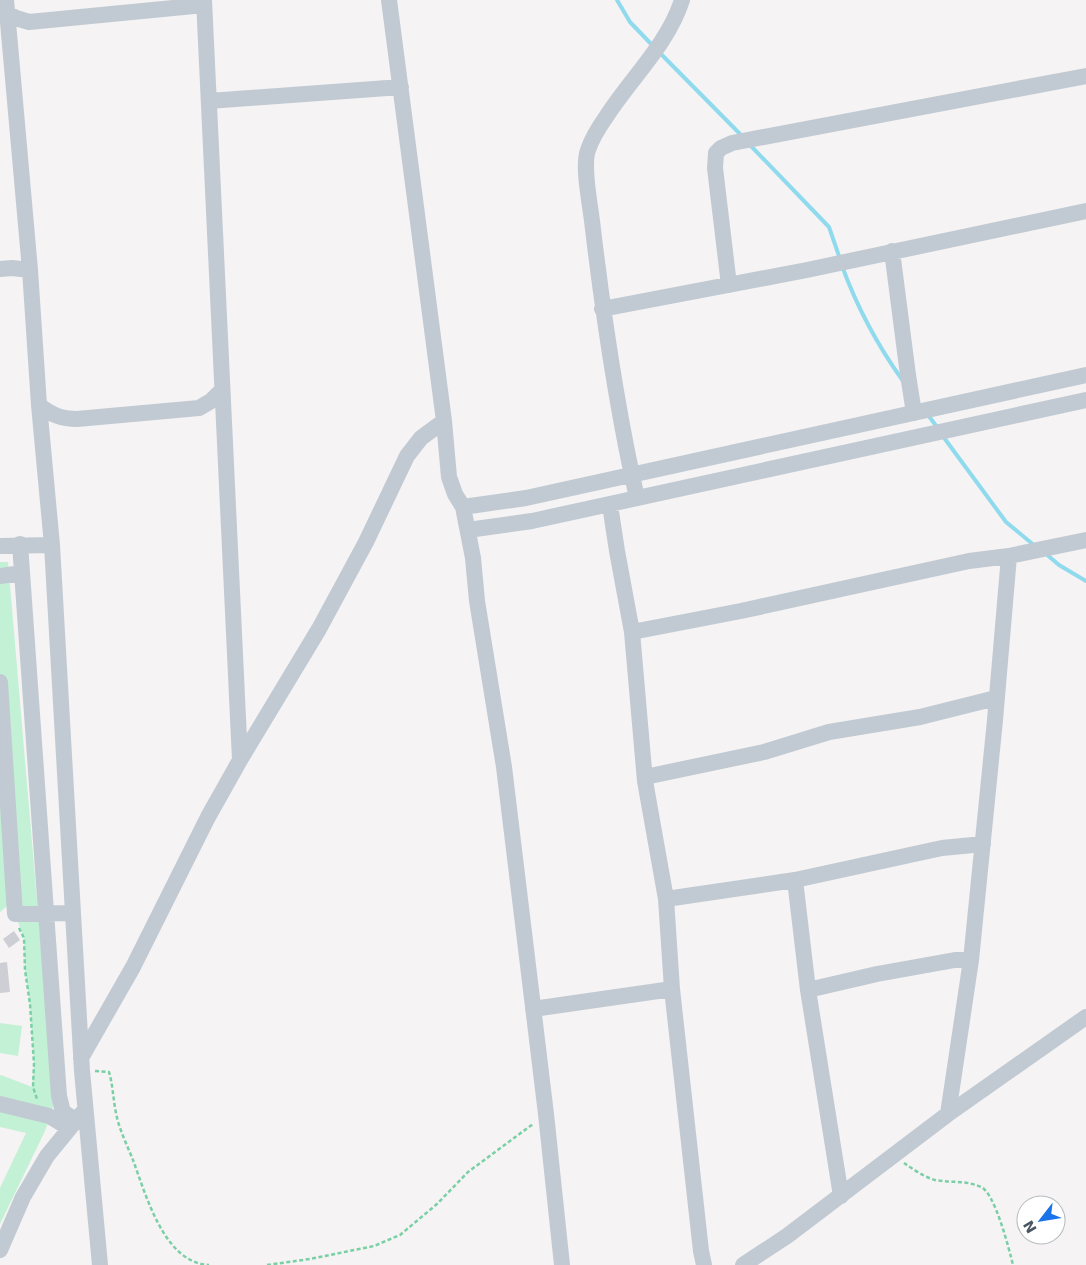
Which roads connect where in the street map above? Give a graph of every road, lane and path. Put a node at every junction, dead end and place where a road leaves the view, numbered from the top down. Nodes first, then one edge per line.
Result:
1 (389, 0) edge
2 (682, 0) edge
3 (204, 2) edge
4 (7, 6) edge
5 (1086, 76) edge
6 (401, 86) junction
7 (209, 101) junction
8 (7, 106) edge
9 (1086, 211) edge
10 (892, 251) junction
11 (0, 269) edge
12 (30, 270) junction
13 (729, 285) junction
14 (602, 308) junction
15 (1086, 375) edge
16 (222, 390) junction
17 (1086, 400) edge
18 (39, 405) junction
19 (199, 408) junction
20 (914, 412) junction
21 (444, 421) junction
22 (223, 425) junction
23 (632, 474) junction
24 (637, 498) junction
25 (610, 504) junction
26 (463, 507) junction
27 (468, 530) junction
28 (1086, 540) edge
29 (20, 544) junction
30 (52, 545) junction
31 (0, 546) edge
32 (1009, 556) junction
33 (22, 573) junction
34 (0, 576) edge
35 (632, 632) junction
36 (0, 682) edge
37 (996, 698) junction
38 (240, 760) junction
39 (3, 773) edge
40 (645, 781) junction
41 (983, 844) junction
42 (795, 880) junction
43 (666, 899) junction
44 (47, 912) junction
45 (73, 912) junction
46 (15, 914) junction
47 (971, 960) junction
48 (672, 989) junction
49 (808, 990) junction
50 (533, 1009) junction
51 (1086, 1017) edge
52 (82, 1064) junction
53 (0, 1104) edge
54 (34, 1112) junction
55 (546, 1114) junction
56 (948, 1114) junction
57 (77, 1119) junction
58 (891, 1156) junction
59 (841, 1196) junction
60 (0, 1250) edge
61 (100, 1265) edge
62 (209, 1265) edge
63 (267, 1265) edge
64 (562, 1265) edge
65 (704, 1265) edge
66 (744, 1265) edge
67 (1013, 1265) edge

1 - 6 street
2 - 14 street
3 - 4 street
3 - 7 street
4 - 8 street
5 - 13 street
6 - 7 street
6 - 21 street
7 - 16 street
8 - 12 street
9 - 10 street
10 - 13 street
10 - 20 street
11 - 12 street
12 - 18 street
13 - 14 street
14 - 23 street
15 - 20 street
16 - 19 street
16 - 22 street
17 - 24 street
18 - 19 street
18 - 30 street
19 - 22 street
20 - 23 street
21 - 26 street
21 - 38 street
22 - 38 street
23 - 24 street
23 - 26 street
24 - 25 street
25 - 27 street
25 - 35 street
26 - 27 street
27 - 50 street
28 - 32 street
29 - 30 street
29 - 31 street
29 - 33 street
30 - 45 street
32 - 35 street
32 - 37 street
33 - 34 street
33 - 44 street
35 - 40 street
36 - 39 street
37 - 40 street
37 - 41 street
38 - 52 street
39 - 46 street
40 - 43 street
41 - 42 street
41 - 47 street
42 - 43 street
42 - 49 street
43 - 48 street
44 - 45 street
44 - 46 street
44 - 57 street
45 - 52 street
46 - 54 path
47 - 49 street
47 - 56 street
48 - 50 street
48 - 65 street
49 - 59 street
50 - 55 street
51 - 56 street
52 - 57 street
52 - 62 path
53 - 54 street
54 - 57 street
55 - 63 path
55 - 64 street
56 - 58 street
57 - 60 street
57 - 61 street
58 - 59 street
58 - 67 path
59 - 66 street

